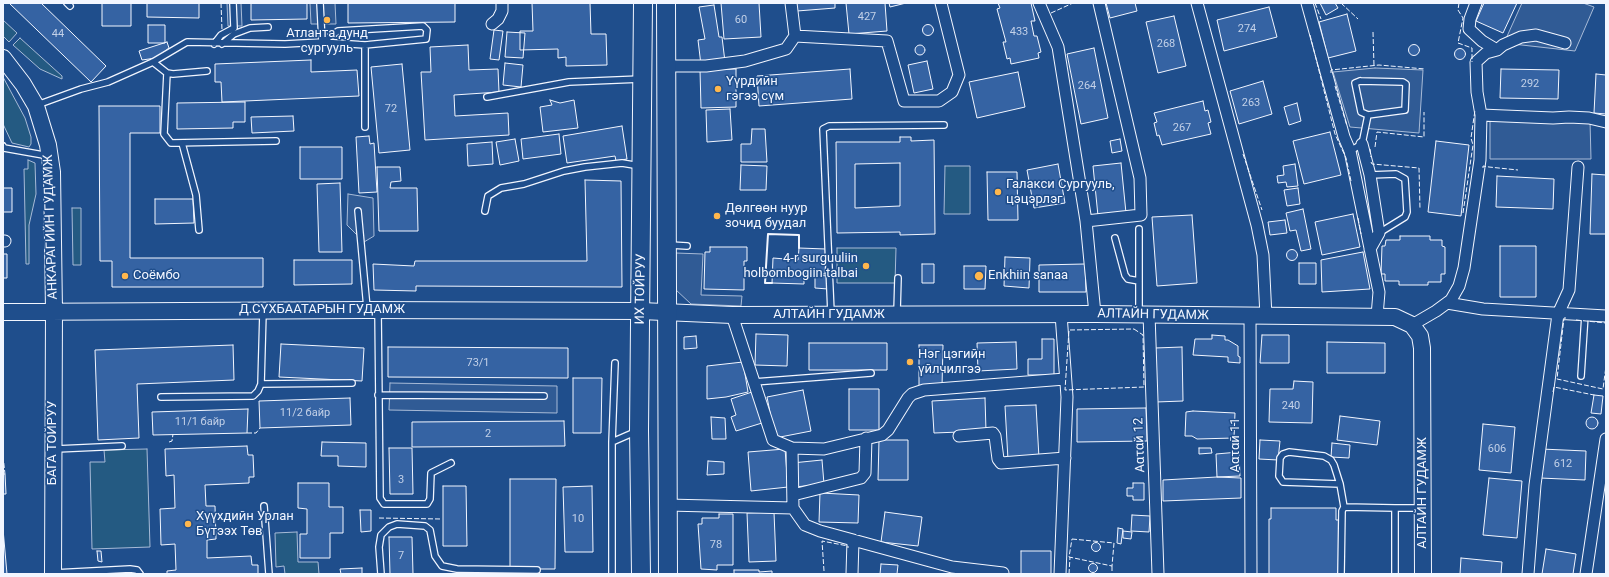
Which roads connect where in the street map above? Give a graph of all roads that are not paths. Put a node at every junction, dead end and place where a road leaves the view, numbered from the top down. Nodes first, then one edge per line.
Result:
1 (233, 3) edge
2 (320, 3) edge
3 (502, 3) edge
4 (643, 3) edge
5 (666, 3) edge
6 (791, 3) edge
7 (941, 3) edge
8 (1038, 3) edge
9 (1099, 3) edge
10 (1196, 3) edge
11 (1306, 3) edge
12 (1476, 3) edge
13 (492, 24) dead end
14 (268, 27) dead end
15 (795, 36) junction
16 (322, 42) junction
17 (1565, 43) dead end
18 (214, 44) junction
19 (222, 44) junction
20 (366, 45) junction
21 (1498, 50) junction
22 (3, 58) edge
23 (153, 62) junction
24 (666, 66) junction
25 (207, 71) dead end
26 (167, 73) junction
27 (643, 79) junction
28 (487, 97) dead end
29 (36, 106) junction
30 (1368, 114) junction
31 (1480, 115) junction
32 (1606, 122) edge
33 (944, 125) dead end
34 (365, 127) dead end
35 (276, 141) dead end
36 (182, 143) junction
37 (1362, 144) junction
38 (3, 146) edge
39 (1350, 151) junction
40 (50, 156) junction
41 (642, 166) junction
42 (1578, 167) dead end
43 (1370, 175) junction
44 (358, 211) dead end
45 (485, 211) dead end
46 (1086, 221) junction
47 (1139, 229) dead end
48 (199, 230) dead end
49 (1379, 233) junction
50 (1115, 238) dead end
51 (668, 245) junction
52 (687, 246) dead end
53 (1370, 249) junction
54 (898, 278) dead end
55 (1139, 281) junction
56 (1447, 303) junction
57 (263, 310) junction
58 (372, 310) junction
59 (54, 311) junction
60 (641, 311) junction
61 (3, 312) edge
62 (668, 313) junction
63 (1061, 314) junction
64 (1095, 314) junction
65 (1144, 314) junction
66 (1558, 314) junction
67 (732, 315) junction
68 (831, 315) junction
69 (897, 315) junction
70 (1585, 315) junction
71 (1250, 316) junction
72 (1377, 316) junction
73 (1606, 316) edge
74 (1266, 317) junction
75 (1412, 325) junction
76 (615, 363) dead end
77 (871, 373) dead end
78 (1581, 376) dead end
79 (1065, 379) junction
80 (754, 382) junction
81 (352, 383) dead end
82 (261, 384) junction
83 (378, 395) junction
84 (161, 396) dead end
85 (544, 396) dead end
86 (639, 430) junction
87 (958, 436) dead end
88 (866, 438) junction
89 (1606, 439) edge
90 (612, 442) junction
91 (122, 446) dead end
92 (792, 448) junction
93 (53, 449) junction
94 (1065, 458) junction
95 (451, 463) dead end
96 (1340, 484) junction
97 (793, 495) junction
98 (667, 505) junction
99 (264, 506) dead end
100 (1344, 507) junction
101 (793, 508) junction
102 (1395, 508) junction
103 (1423, 508) junction
104 (853, 540) junction
105 (537, 570) dead end
106 (53, 574) edge
107 (140, 574) edge
108 (269, 574) edge
109 (381, 574) edge
110 (612, 574) edge
111 (640, 574) edge
112 (668, 574) edge
113 (852, 574) edge
114 (1003, 574) edge
115 (1060, 574) edge
116 (1158, 574) edge
117 (1251, 574) edge
118 (1341, 574) edge
119 (1395, 574) edge
120 (1423, 574) edge
121 (1528, 574) edge
122 (1586, 574) edge

1 - 18 lane
2 - 16 lane
3 - 13 street
4 - 27 main road, ИХ ТОЙРУУ
5 - 24 main road, ИХ ТОЙРУУ
6 - 15 street
7 - 15 street
8 - 46 street
9 - 46 street
10 - 74 street
11 - 39 street
12 - 21 street
14 - 19 lane
15 - 24 street
16 - 19 lane
16 - 20 lane
16 - 20 lane
17 - 21 street
18 - 19 lane
18 - 23 lane
20 - 34 lane
21 - 31 street
22 - 29 main road, АНКАРАГИЙН ГУДАМЖ
23 - 26 lane
23 - 29 lane
24 - 51 main road, ИХ ТОЙРУУ
25 - 26 lane
26 - 36 lane
27 - 28 lane
27 - 41 main road, ИХ ТОЙРУУ
29 - 40 main road, АНКАРАГИЙН ГУДАМЖ
30 - 30 lane
30 - 37 lane
31 - 32 street
31 - 56 street
33 - 68 lane
35 - 36 lane
36 - 48 lane
37 - 39 lane
37 - 43 street
38 - 40 lane
39 - 53 street
40 - 59 main road, АНКАРАГИЙН ГУДАМЖ
41 - 45 lane
41 - 60 main road, ИХ ТОЙРУУ
42 - 66 street
43 - 49 street
43 - 49 lane
44 - 58 lane
46 - 64 street
47 - 55 lane
49 - 53 street
50 - 55 lane
51 - 52 lane
51 - 62 main road, ИХ ТОЙРУУ
53 - 72 street
54 - 69 lane
55 - 65 lane
56 - 66 street
56 - 75 street
57 - 58 main road, Д.СҮХБААТАРЫН ГУДАМЖ
57 - 59 main road, Д.СҮХБААТАРЫН ГУДАМЖ
57 - 82 lane
58 - 60 main road, Д.СҮХБААТАРЫН ГУДАМЖ
58 - 83 lane
59 - 61 main road, Д.СҮХБААТАРЫН ГУДАМЖ
59 - 93 main road, БАГА ТОЙРУУ
60 - 62 main road, АЛТАЙН ГУДАМЖ
60 - 86 main road, ИХ ТОЙРУУ
62 - 67 main road, АЛТАЙН ГУДАМЖ
62 - 98 main road, ИХ ТОЙРУУ
63 - 64 main road, АЛТАЙН ГУДАМЖ
63 - 69 main road, АЛТАЙН ГУДАМЖ
63 - 79 street
64 - 65 main road, АЛТАЙН ГУДАМЖ
65 - 71 main road, АЛТАЙН ГУДАМЖ
65 - 116 street, Ααταй 12
66 - 70 street
66 - 121 street
67 - 68 main road, АЛТАЙН ГУДАМЖ
67 - 80 street
68 - 69 main road, АЛТАЙН ГУДАМЖ
70 - 73 street
70 - 78 lane
71 - 74 main road, АЛТАЙН ГУДАМЖ
71 - 117 street, Ααταй 11
72 - 74 main road, АЛТАЙН ГУДАМЖ
72 - 75 main road, АЛТАЙН ГУДАМЖ
75 - 103 main road, АЛТАЙН ГУДАМЖ
76 - 90 lane
77 - 80 lane
79 - 88 street
79 - 94 street
80 - 92 street
81 - 82 lane
82 - 84 lane
83 - 85 lane
83 - 95 lane
86 - 90 lane
86 - 111 main road, ИХ ТОЙРУУ
87 - 94 street
88 - 92 street
88 - 97 street
89 - 122 street
90 - 110 lane
91 - 93 lane
92 - 97 street
93 - 106 main road, БАГА ТОЙРУУ
94 - 115 street
96 - 96 lane
96 - 100 lane
97 - 101 street
98 - 101 street
98 - 112 main road, ИХ ТОЙРУУ
99 - 108 lane
100 - 102 lane
100 - 118 lane
101 - 104 street
102 - 103 lane
102 - 119 lane
103 - 120 main road, АЛТАЙН ГУДАМЖ
104 - 113 street
104 - 114 street
105 - 109 lane
106 - 107 lane

